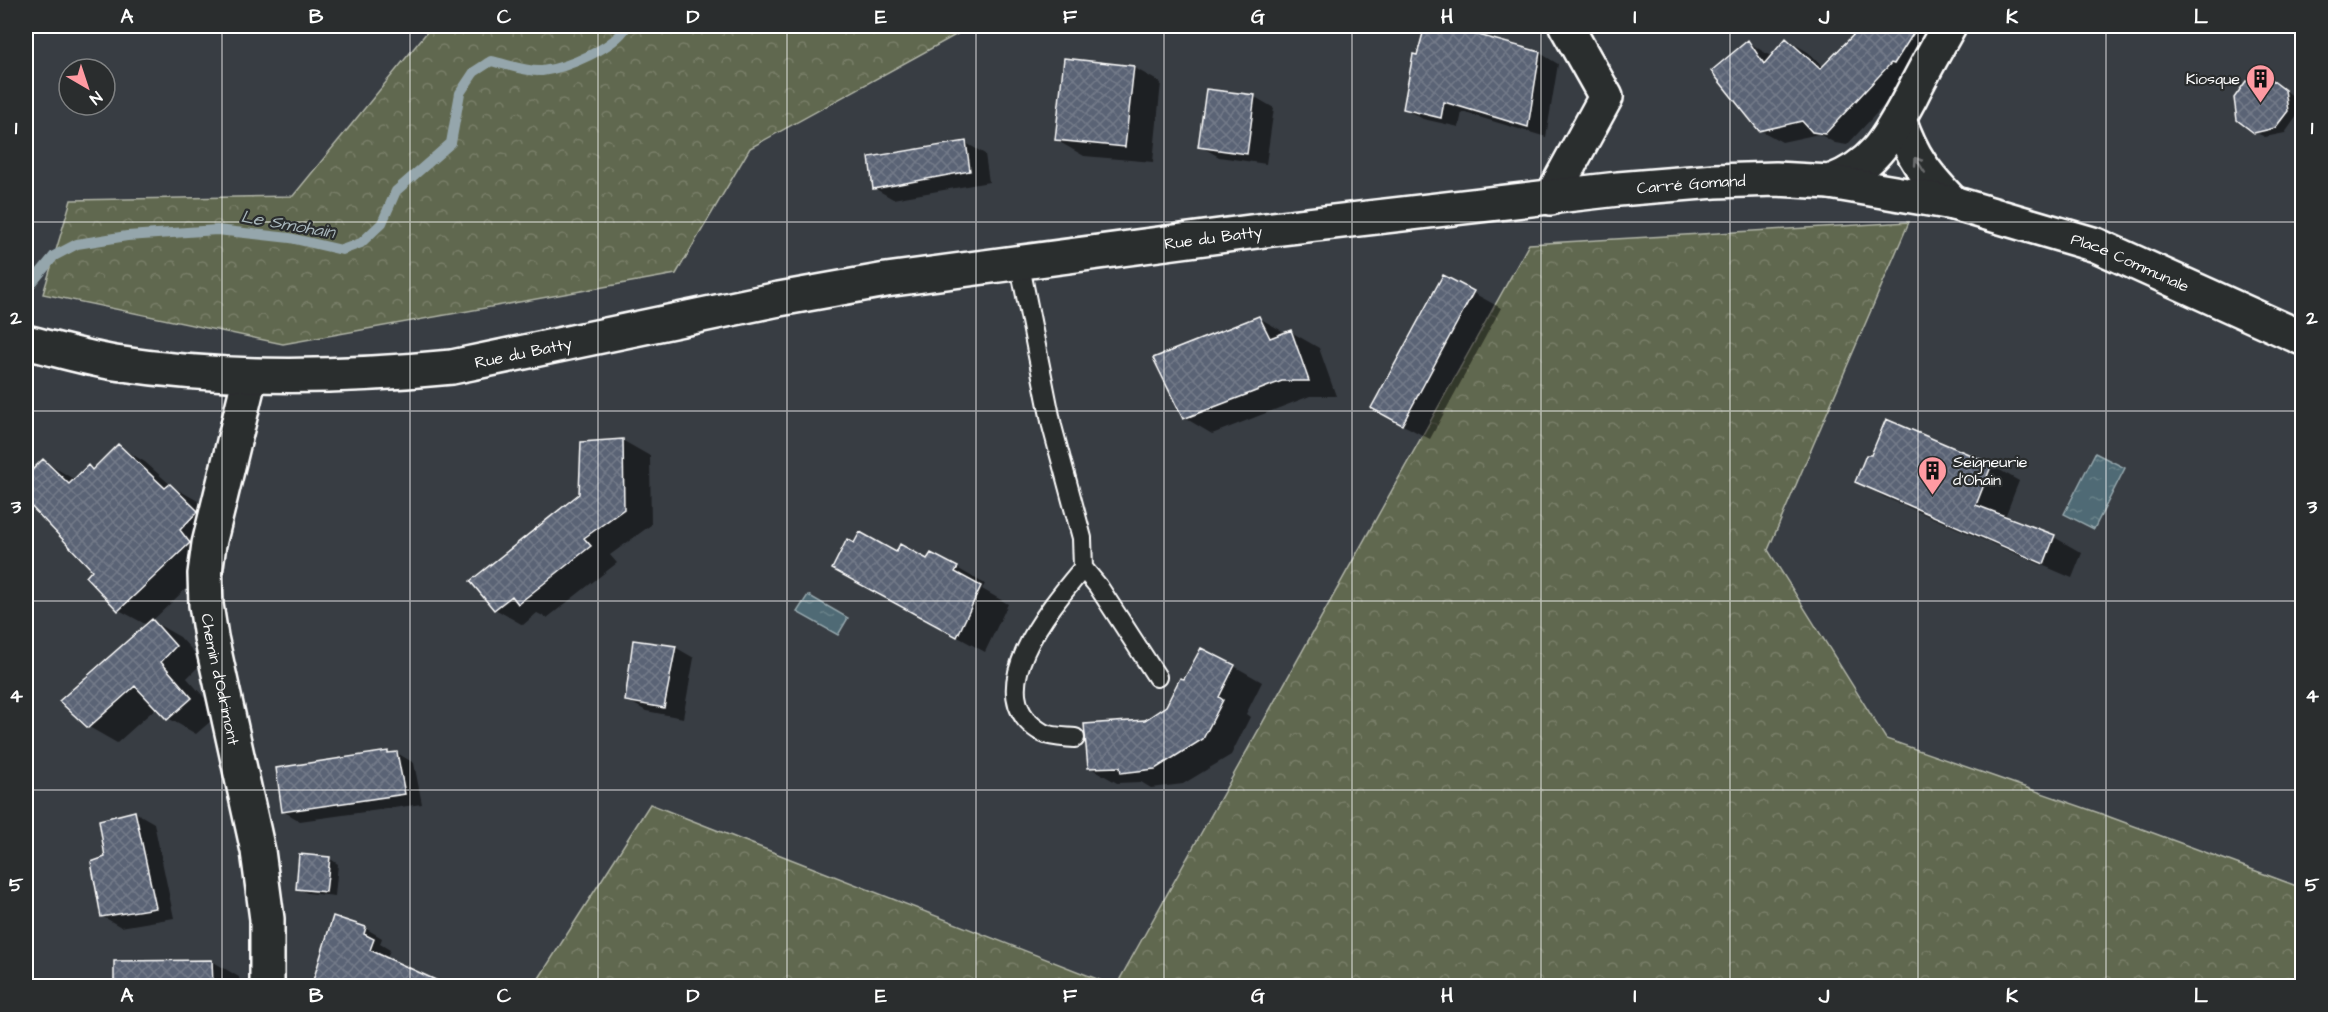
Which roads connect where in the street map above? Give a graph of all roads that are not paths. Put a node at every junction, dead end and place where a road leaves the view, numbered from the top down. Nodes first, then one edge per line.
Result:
1 (1566, 26) edge
2 (1949, 26) edge
3 (1899, 119) junction
4 (1830, 182) junction
5 (1551, 198) junction
6 (1953, 203) junction
7 (1405, 214) joint
8 (1019, 261) junction
9 (2302, 338) edge
10 (26, 342) edge
11 (250, 376) junction
12 (1083, 568) junction
13 (1157, 677) dead end
14 (1075, 738) dead end
15 (267, 987) edge

1 - 5 main road
2 - 3 main road
3 - 4 main road
6 -> 3 main road, Place Communale
4 - 5 main road, Carré Gomand
4 - 6 main road, Place Communale
5 - 7 main road, Carré Gomand
6 - 9 main road, Place Communale
7 - 8 main road, Rue du Batty
8 - 11 main road, Rue du Batty
8 - 12 lane
10 - 11 main road, Rue du Batty
11 - 15 main road, Chemin d'Odrimont
12 - 13 lane
12 - 14 lane

